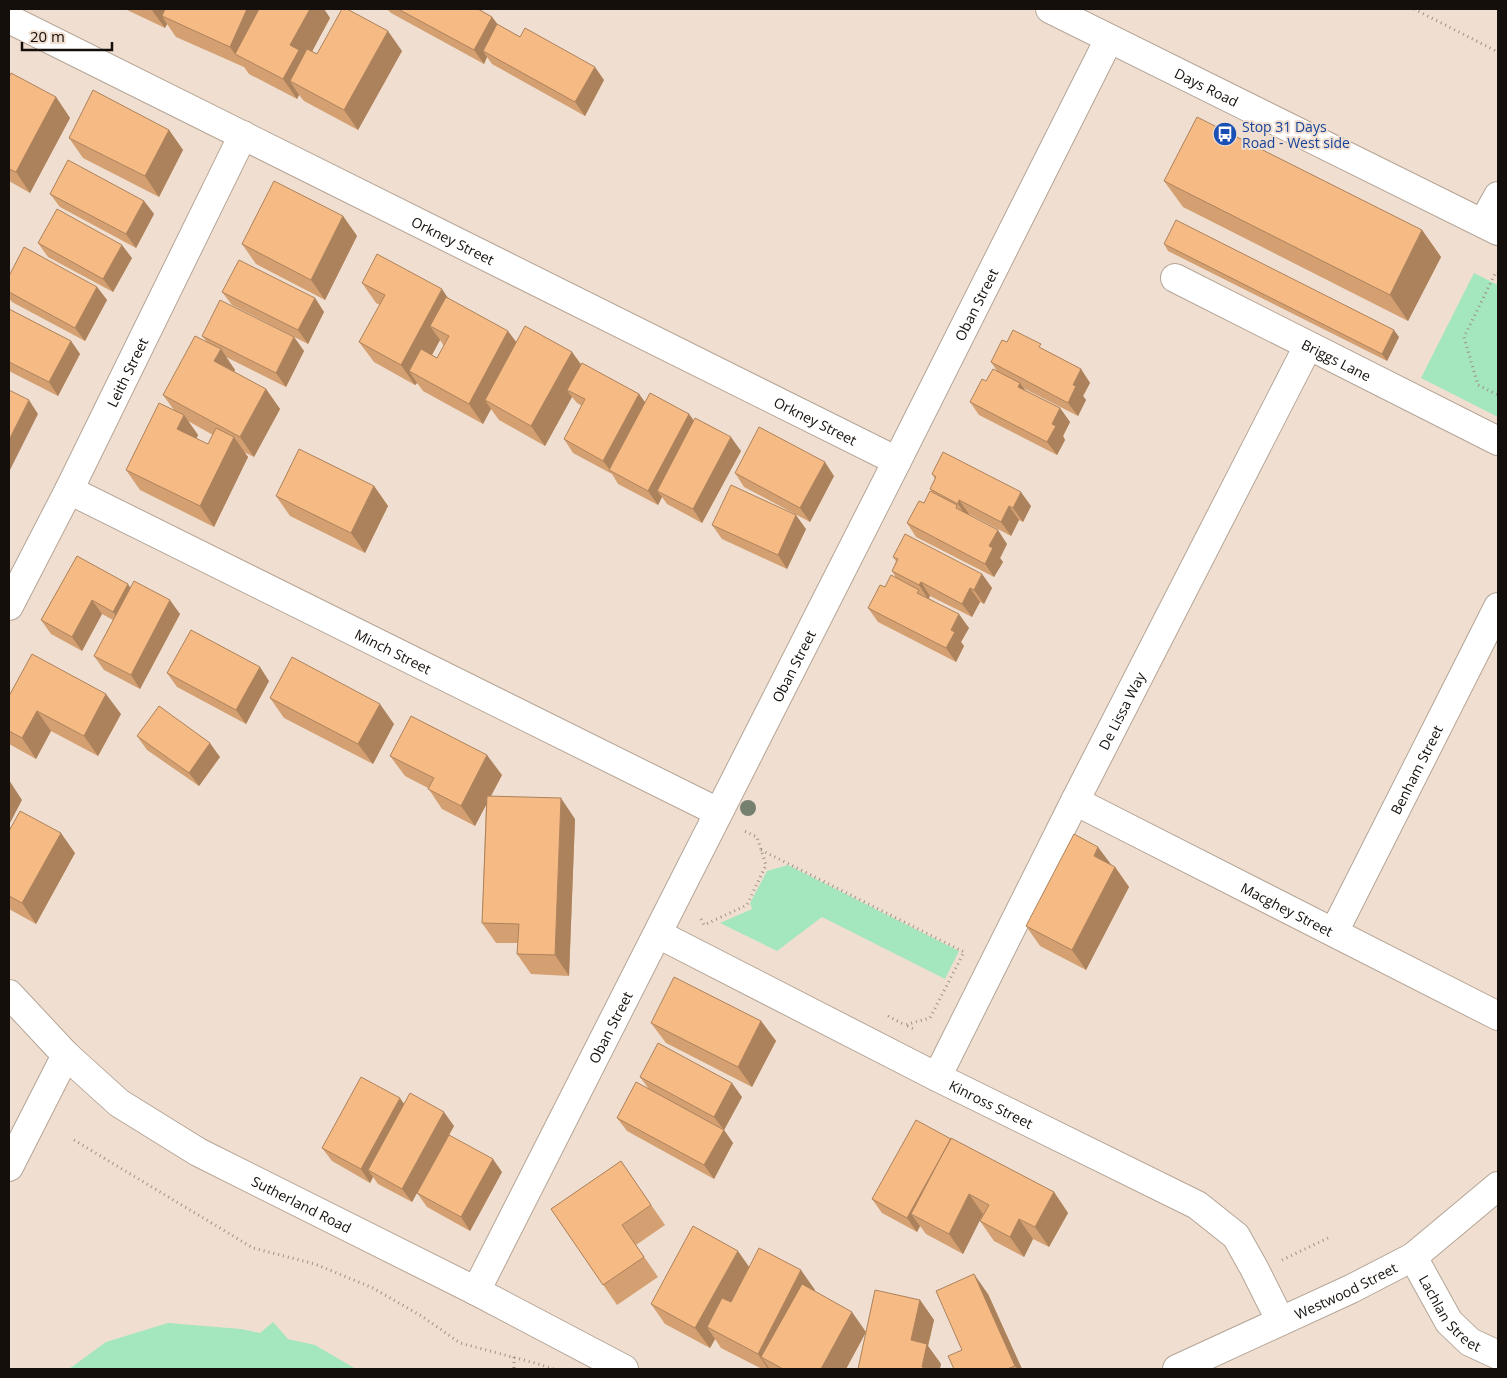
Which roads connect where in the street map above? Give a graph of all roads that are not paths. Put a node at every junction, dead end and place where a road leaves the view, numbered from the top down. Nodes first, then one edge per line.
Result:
1 (1050, 9) edge
2 (9, 19) edge
3 (1109, 39) junction
4 (243, 135) junction
5 (1498, 196) edge
6 (1491, 227) edge
7 (1175, 278) dead end
8 (1308, 346) junction
9 (1498, 441) edge
10 (897, 461) junction
11 (69, 490) junction
12 (9, 606) edge
13 (1498, 607) edge
14 (1075, 801) junction
15 (718, 812) junction
16 (1334, 932) junction
17 (658, 934) junction
18 (9, 994) edge
19 (1498, 1016) edge
20 (66, 1055) junction
21 (937, 1077) junction
22 (9, 1167) edge
23 (1498, 1186) edge
24 (1413, 1257) junction
25 (476, 1291) junction
26 (1280, 1320) junction
27 (1498, 1355) edge
28 (624, 1369) edge
29 (1176, 1369) edge

1 - 3 street, Days Road
2 - 4 street, Orkney Street
3 - 6 street, Days Road
3 - 10 street, Oban Street
4 - 10 street, Orkney Street
4 - 11 street, Leith Street
5 - 6 street
7 - 8 street, Briggs Lane
8 - 9 street, Briggs Lane
8 - 14 street, De Lissa Way
10 - 15 street, Oban Street
11 - 12 street, Leith Street
11 - 15 street, Minch Street
13 - 16 street, Benham Street
14 - 16 street, Macghey Street
14 - 21 street, De Lissa Way
15 - 17 street, Oban Street
16 - 19 street, Macghey Street
17 - 21 street, Kinross Street
17 - 25 street, Oban Street
18 - 20 street, Sutherland Road
20 - 22 street
20 - 25 street, Sutherland Road
21 - 26 street, Kinross Street
23 - 24 street, Westwood Street
24 - 26 street, Westwood Street
24 - 27 street, Lachlan Street
25 - 28 street, Sutherland Road
26 - 29 street, Westwood Street

